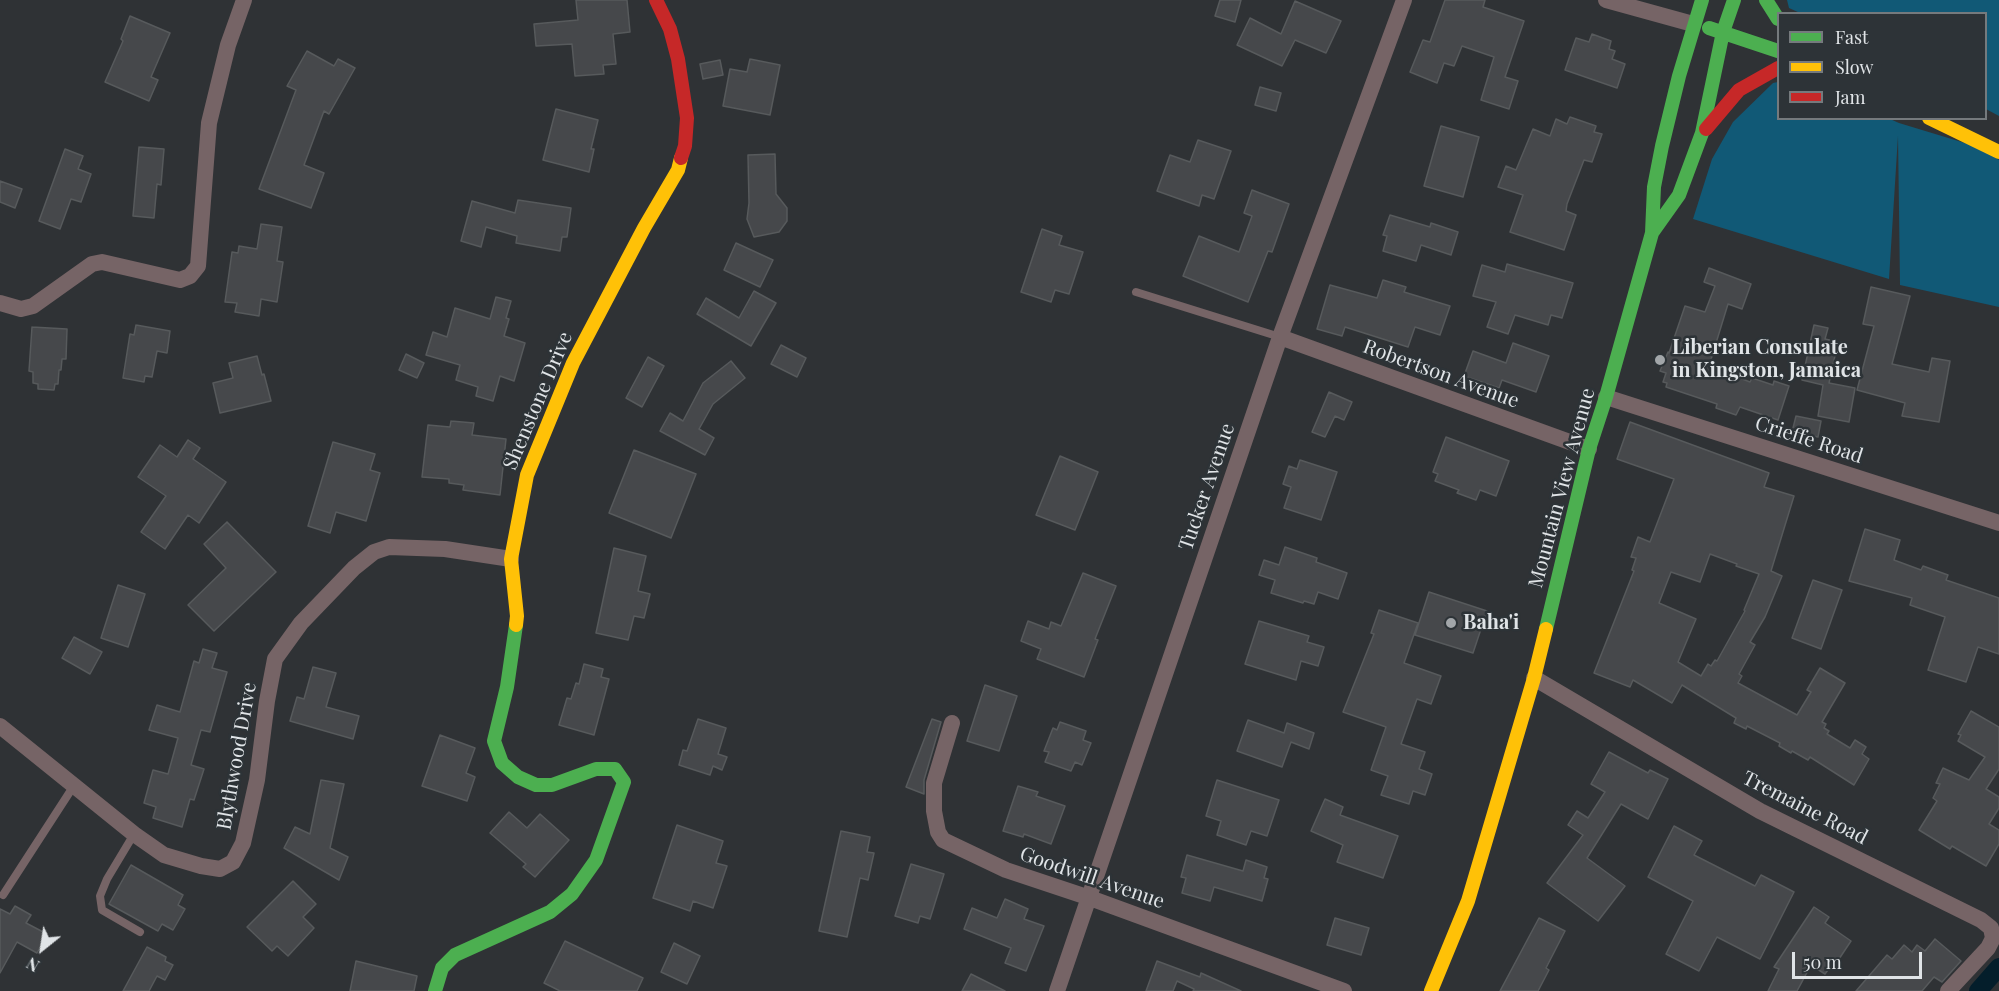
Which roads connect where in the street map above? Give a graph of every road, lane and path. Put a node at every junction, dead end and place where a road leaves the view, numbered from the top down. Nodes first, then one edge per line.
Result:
1 (244, 0) edge
2 (656, 0) edge
3 (1404, 0) edge
4 (1606, 0) edge
5 (1702, 0) edge
6 (1734, 0) edge
7 (1766, 0) edge
8 (1777, 16) edge
9 (1694, 24) junction
10 (1723, 32) junction
11 (1777, 50) edge
12 (1777, 69) edge
13 (1933, 120) edge
14 (1702, 133) junction
15 (1999, 152) edge
16 (1652, 233) junction
17 (1136, 292) dead end
18 (0, 303) edge
19 (1280, 337) junction
20 (1606, 398) junction
21 (1589, 449) junction
22 (1999, 523) edge
23 (511, 559) junction
24 (1534, 678) junction
25 (952, 723) dead end
26 (0, 726) edge
27 (73, 786) junction
28 (134, 834) junction
29 (3, 895) dead end
30 (1090, 898) junction
31 (140, 932) dead end
32 (435, 991) edge
33 (1057, 991) edge
34 (1344, 991) edge
35 (1431, 991) edge
36 (1948, 991) edge

1 - 18 street
2 - 23 main road, Shenstone Drive
3 - 19 street, Tucker Avenue
4 - 9 street
5 - 9 main road, Mountain View Avenue
6 - 10 main road, Mountain View Avenue
7 - 8 main road
9 - 10 main road
9 - 16 main road, Mountain View Avenue
10 - 11 main road
10 - 14 main road, Mountain View Avenue
12 - 14 main road
13 - 15 main road
14 - 16 main road, Mountain View Avenue
16 - 20 main road, Mountain View Avenue
17 - 19 lane
19 - 21 street, Robertson Avenue
19 - 30 street, Tucker Avenue
20 - 21 main road, Mountain View Avenue
20 - 22 street, Crieffe Road
21 - 24 main road, Mountain View Avenue
23 - 28 street, Blythwood Drive
23 - 32 main road, Shenstone Drive
24 - 35 main road, Mountain View Avenue
24 - 36 street, Tremaine Road
25 - 30 street, Goodwill Avenue
26 - 27 street, Blythwood Drive
27 - 28 street, Blythwood Drive
27 - 29 lane
28 - 31 lane
30 - 33 street, Tucker Avenue
30 - 34 street, Goodwill Avenue

